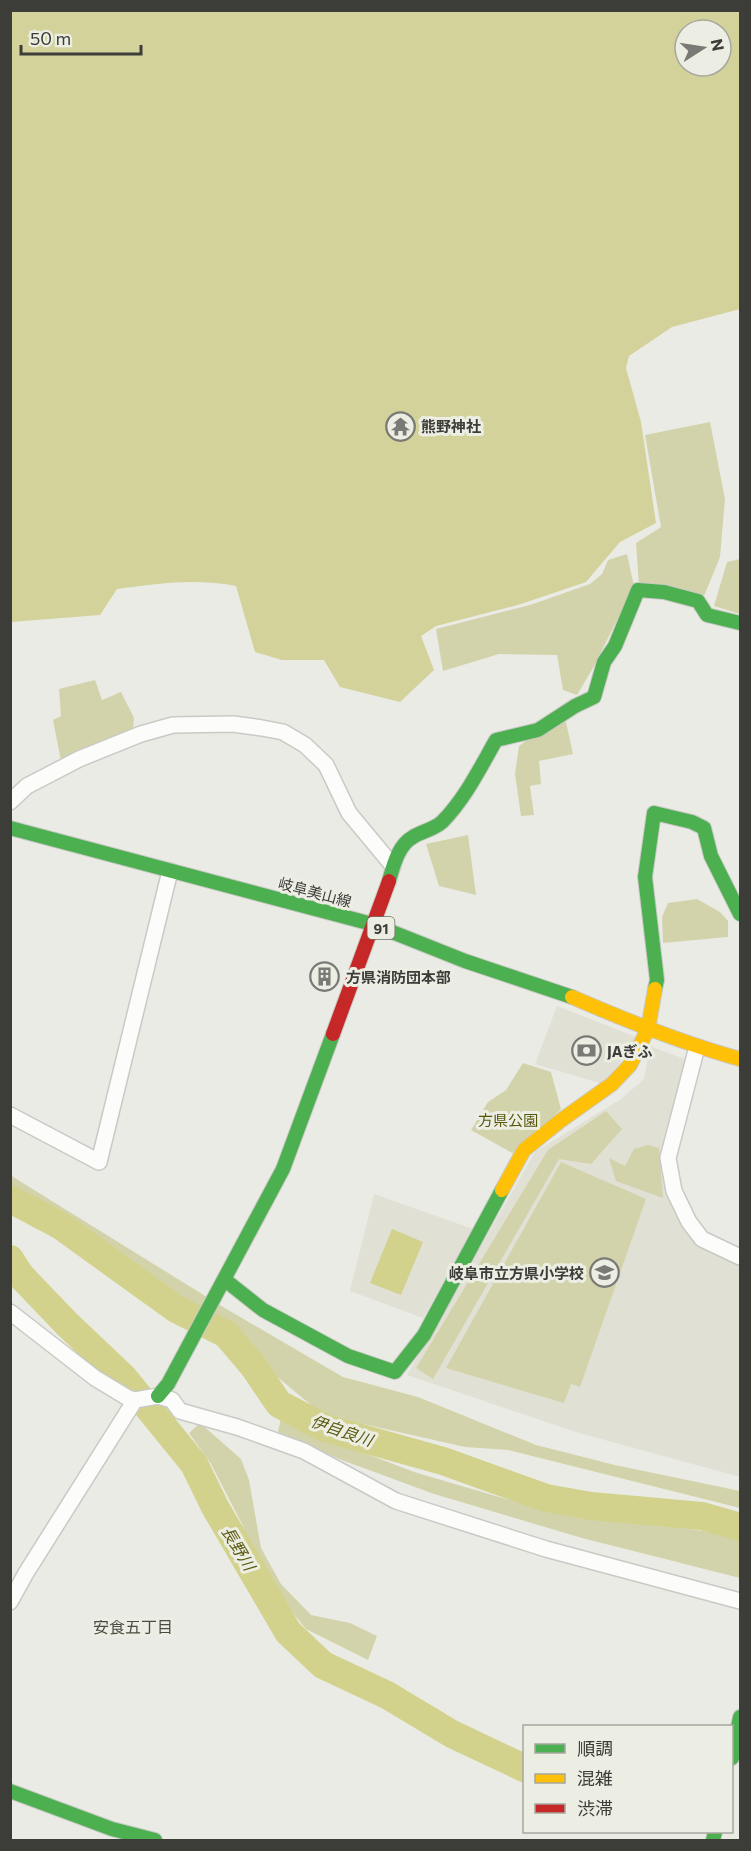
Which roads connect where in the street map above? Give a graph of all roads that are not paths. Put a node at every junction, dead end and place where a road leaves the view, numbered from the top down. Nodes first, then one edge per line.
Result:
1 (741, 623) edge
2 (10, 802) edge
3 (10, 828) edge
4 (393, 866) junction
5 (170, 871) junction
6 (737, 899) edge
7 (741, 914) edge
8 (372, 924) junction
9 (648, 1029) junction
10 (697, 1047) junction
11 (741, 1059) edge
12 (10, 1115) edge
13 (741, 1257) edge
14 (223, 1284) junction
15 (10, 1312) edge
16 (158, 1396) junction
17 (135, 1400) junction
18 (741, 1601) edge
19 (10, 1602) edge
20 (739, 1724) edge
21 (733, 1751) edge
22 (10, 1791) edge
23 (155, 1840) edge

1 - 4 street
2 - 4 street
3 - 5 street, 岐阜美山線 / 91
4 - 8 street
5 - 8 street, 岐阜美山線 / 91
5 - 12 street
6 - 7 street
6 - 9 street
8 - 9 street, 岐阜美山線 / 91
8 - 14 street
9 - 10 street, 岐阜美山線 / 91
9 - 14 street
10 - 11 street, 岐阜美山線 / 91
10 - 13 street
14 - 16 street
15 - 17 street
16 - 17 street
16 - 18 street
17 - 19 street
20 - 21 street
22 - 23 street

